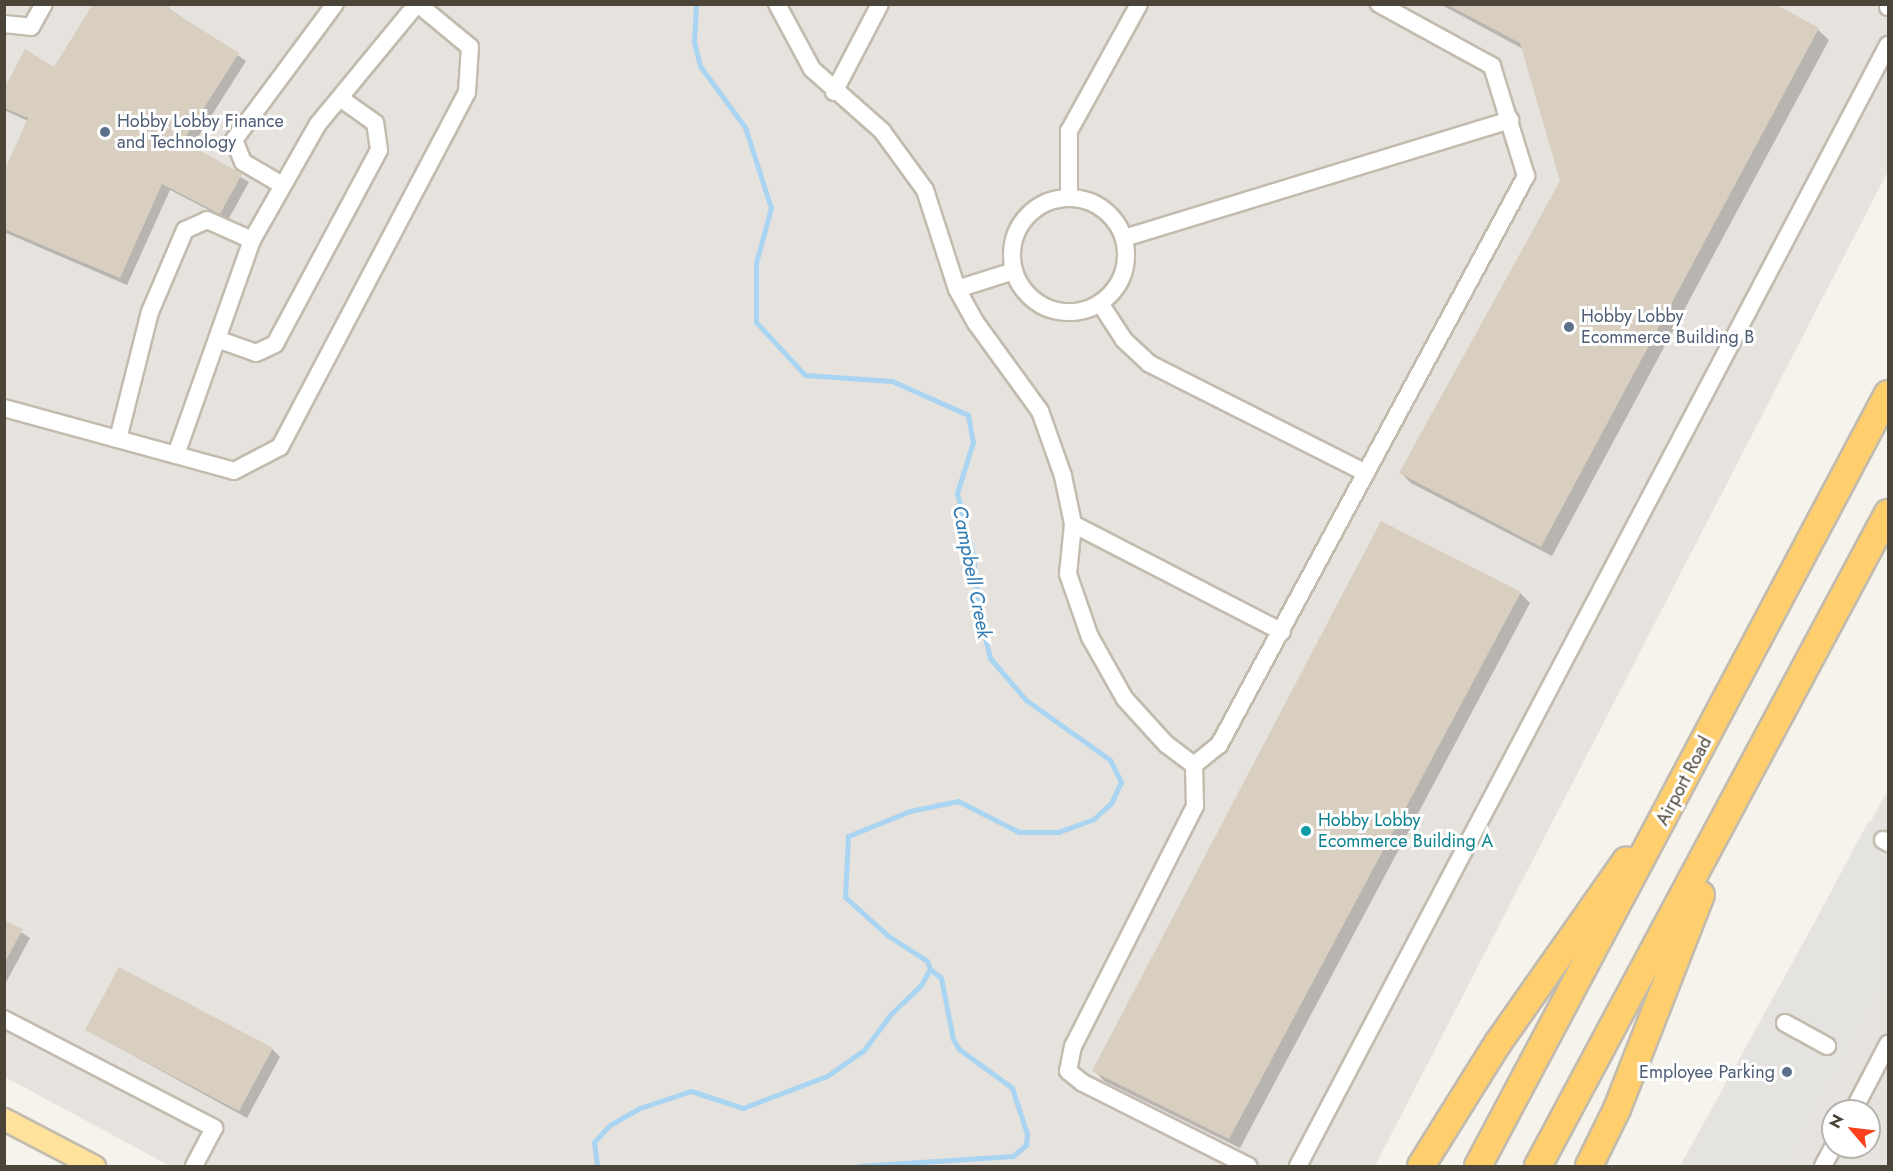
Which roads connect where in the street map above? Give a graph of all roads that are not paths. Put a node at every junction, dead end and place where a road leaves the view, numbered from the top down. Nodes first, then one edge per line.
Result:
1 (44, 4) edge
2 (335, 4) edge
3 (417, 4) edge
4 (777, 4) edge
5 (880, 4) edge
6 (1139, 4) edge
7 (1379, 4) edge
8 (4, 24) edge
9 (1888, 45) edge
10 (834, 92) junction
11 (340, 98) junction
12 (1510, 120) junction
13 (282, 185) junction
14 (1069, 196) junction
15 (1124, 238) junction
16 (252, 240) junction
17 (1014, 270) junction
18 (957, 288) junction
19 (1100, 303) junction
20 (217, 339) junction
21 (1888, 394) edge
22 (4, 408) edge
23 (118, 439) junction
24 (176, 455) junction
25 (1366, 473) junction
26 (1888, 513) edge
27 (1073, 524) junction
28 (1282, 632) junction
29 (1194, 765) junction
30 (1689, 771) junction
31 (1744, 786) junction
32 (4, 1019) edge
33 (1785, 1023) dead end
34 (1888, 1044) edge
35 (1827, 1046) dead end
36 (1859, 1099) edge
37 (4, 1119) edge
38 (94, 1167) edge
39 (194, 1167) edge
40 (1248, 1167) edge
41 (1298, 1167) edge
42 (1420, 1167) edge
43 (1478, 1167) edge
44 (1538, 1167) edge
45 (1589, 1167) edge

1 - 8 lane
2 - 13 lane
3 - 11 lane
3 - 24 lane
4 - 10 lane
5 - 10 lane
6 - 14 lane
7 - 12 lane
9 - 41 lane
10 - 18 lane
11 - 13 lane
11 - 20 lane
12 - 15 lane
12 - 25 lane
13 - 16 lane
14 - 15 lane
14 - 17 lane
15 - 19 lane
16 - 20 lane
16 - 23 lane
17 - 18 lane
17 - 19 lane
18 - 27 lane
19 - 25 lane
20 - 24 lane
21 - 30 highway, Airport Road
22 - 23 lane
23 - 24 lane
25 - 28 lane
26 - 31 highway
27 - 28 lane
27 - 29 lane
28 - 29 lane
29 - 40 lane
30 - 42 highway
30 - 43 highway, Airport Road
31 - 44 highway
31 - 45 highway
32 - 39 lane
33 - 35 lane
34 - 36 lane
37 - 38 main road

